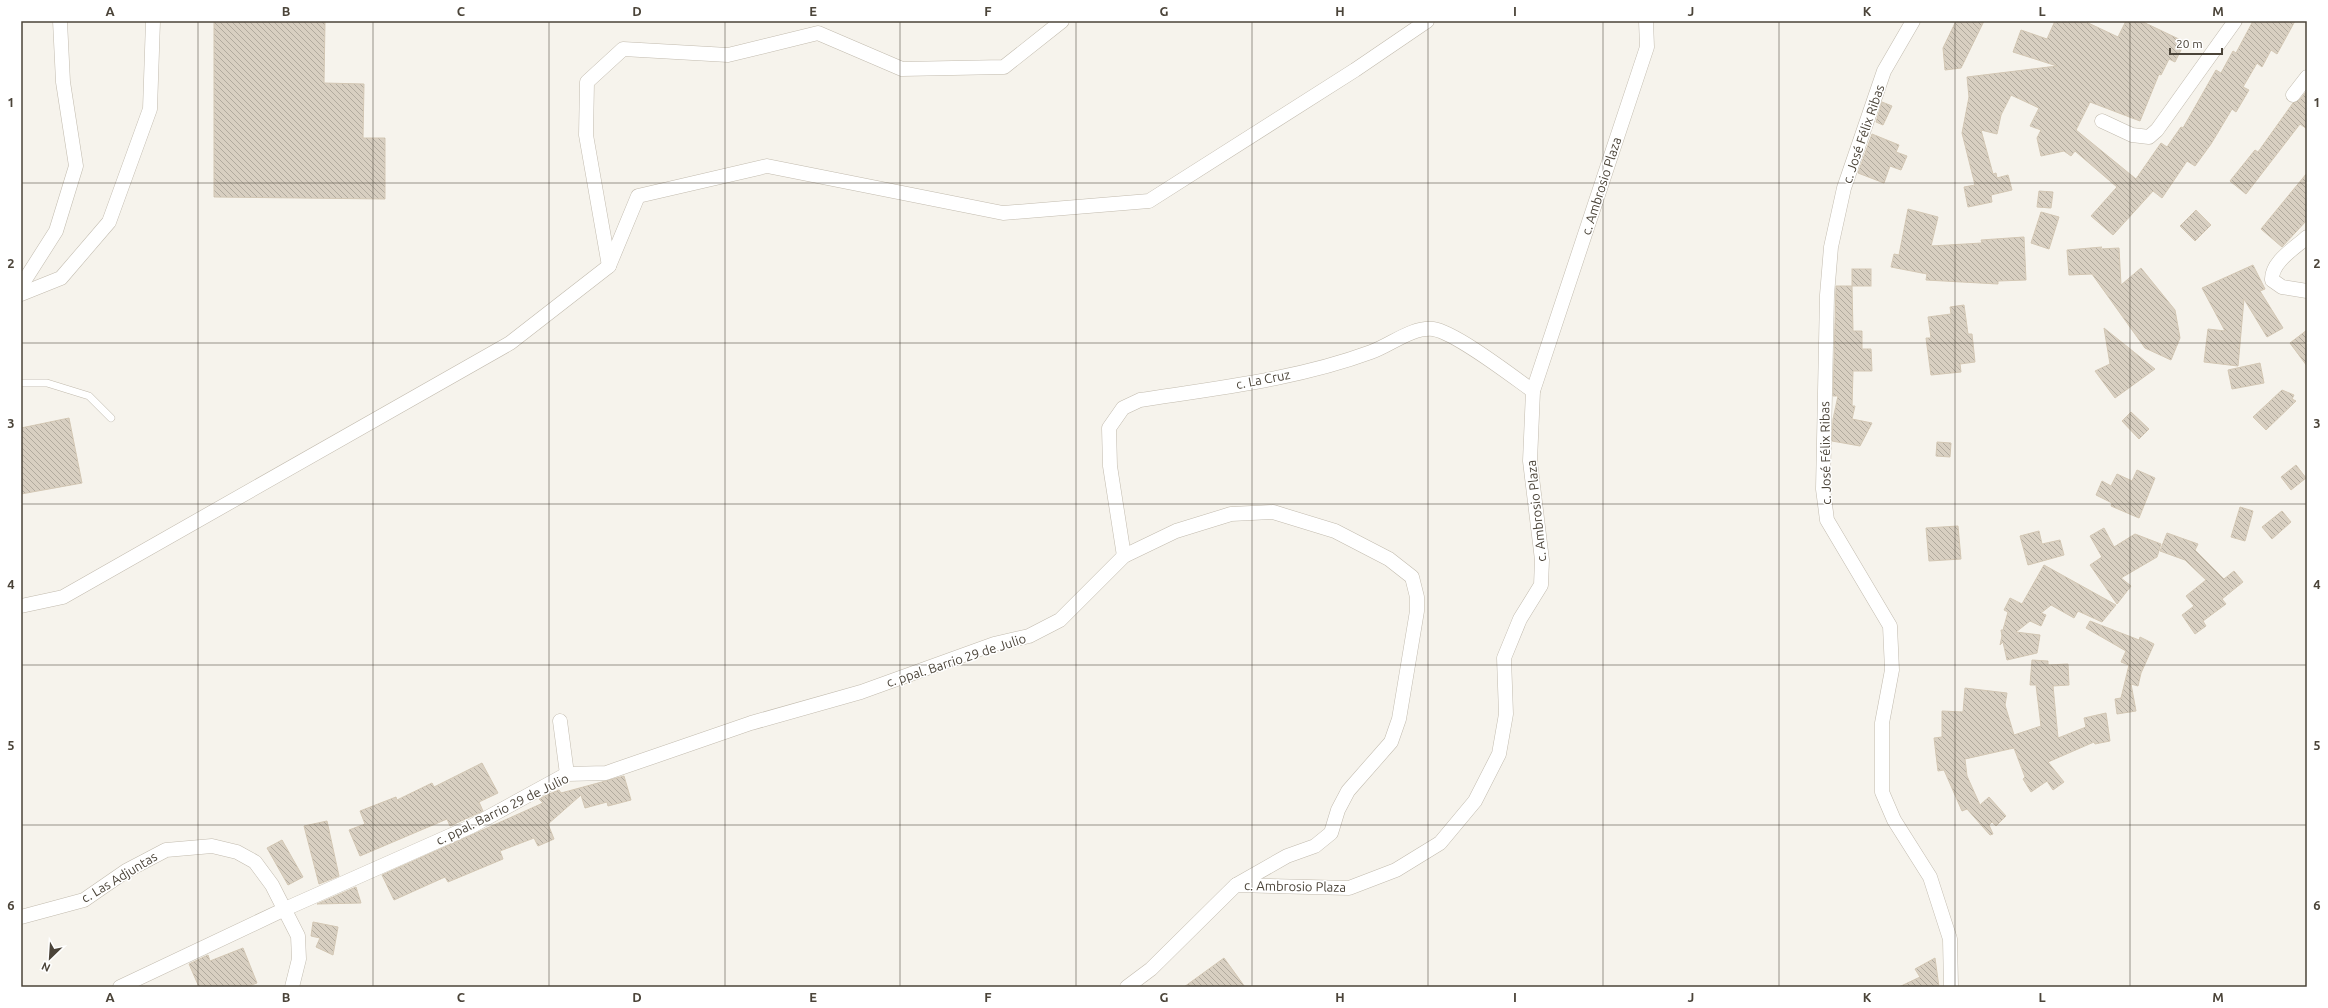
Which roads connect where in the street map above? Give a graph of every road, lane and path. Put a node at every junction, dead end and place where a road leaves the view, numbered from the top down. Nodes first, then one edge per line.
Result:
1 (60, 21) edge
2 (153, 21) edge
3 (1062, 21) edge
4 (1426, 21) edge
5 (1646, 21) edge
6 (1913, 21) edge
7 (2235, 21) edge
8 (2307, 77) edge
9 (2294, 95) dead end
10 (2102, 120) dead end
11 (2307, 237) edge
12 (609, 266) junction
13 (21, 286) edge
14 (2307, 291) edge
15 (21, 294) edge
16 (21, 383) edge
17 (1533, 390) junction
18 (111, 418) dead end
19 (1124, 556) junction
20 (21, 606) edge
21 (560, 721) dead end
22 (567, 774) junction
23 (1236, 885) junction
24 (285, 909) junction
25 (21, 917) edge
26 (120, 987) edge
27 (292, 987) edge
28 (1127, 987) edge
29 (1950, 987) edge

1 - 13 street
2 - 15 street
3 - 12 street
4 - 12 street
5 - 17 street, c. Ambrosio Plaza
6 - 29 street, c. José Félix Ribas
7 - 10 street
8 - 9 street
11 - 14 street
12 - 20 street
16 - 18 lane
17 - 19 street, c. La Cruz
17 - 23 street, c. Ambrosio Plaza
19 - 22 street, c. ppal. Barrio 29 de Julio
19 - 23 street, c. ppal. Barrio 29 de Julio
21 - 22 street
22 - 24 street, c. ppal. Barrio 29 de Julio
23 - 28 street, c. Ambrosio Plaza
24 - 25 street, c. Las Adjuntas
24 - 26 street, c. ppal. Barrio 29 de Julio
24 - 27 street, c. Las Adjuntas

